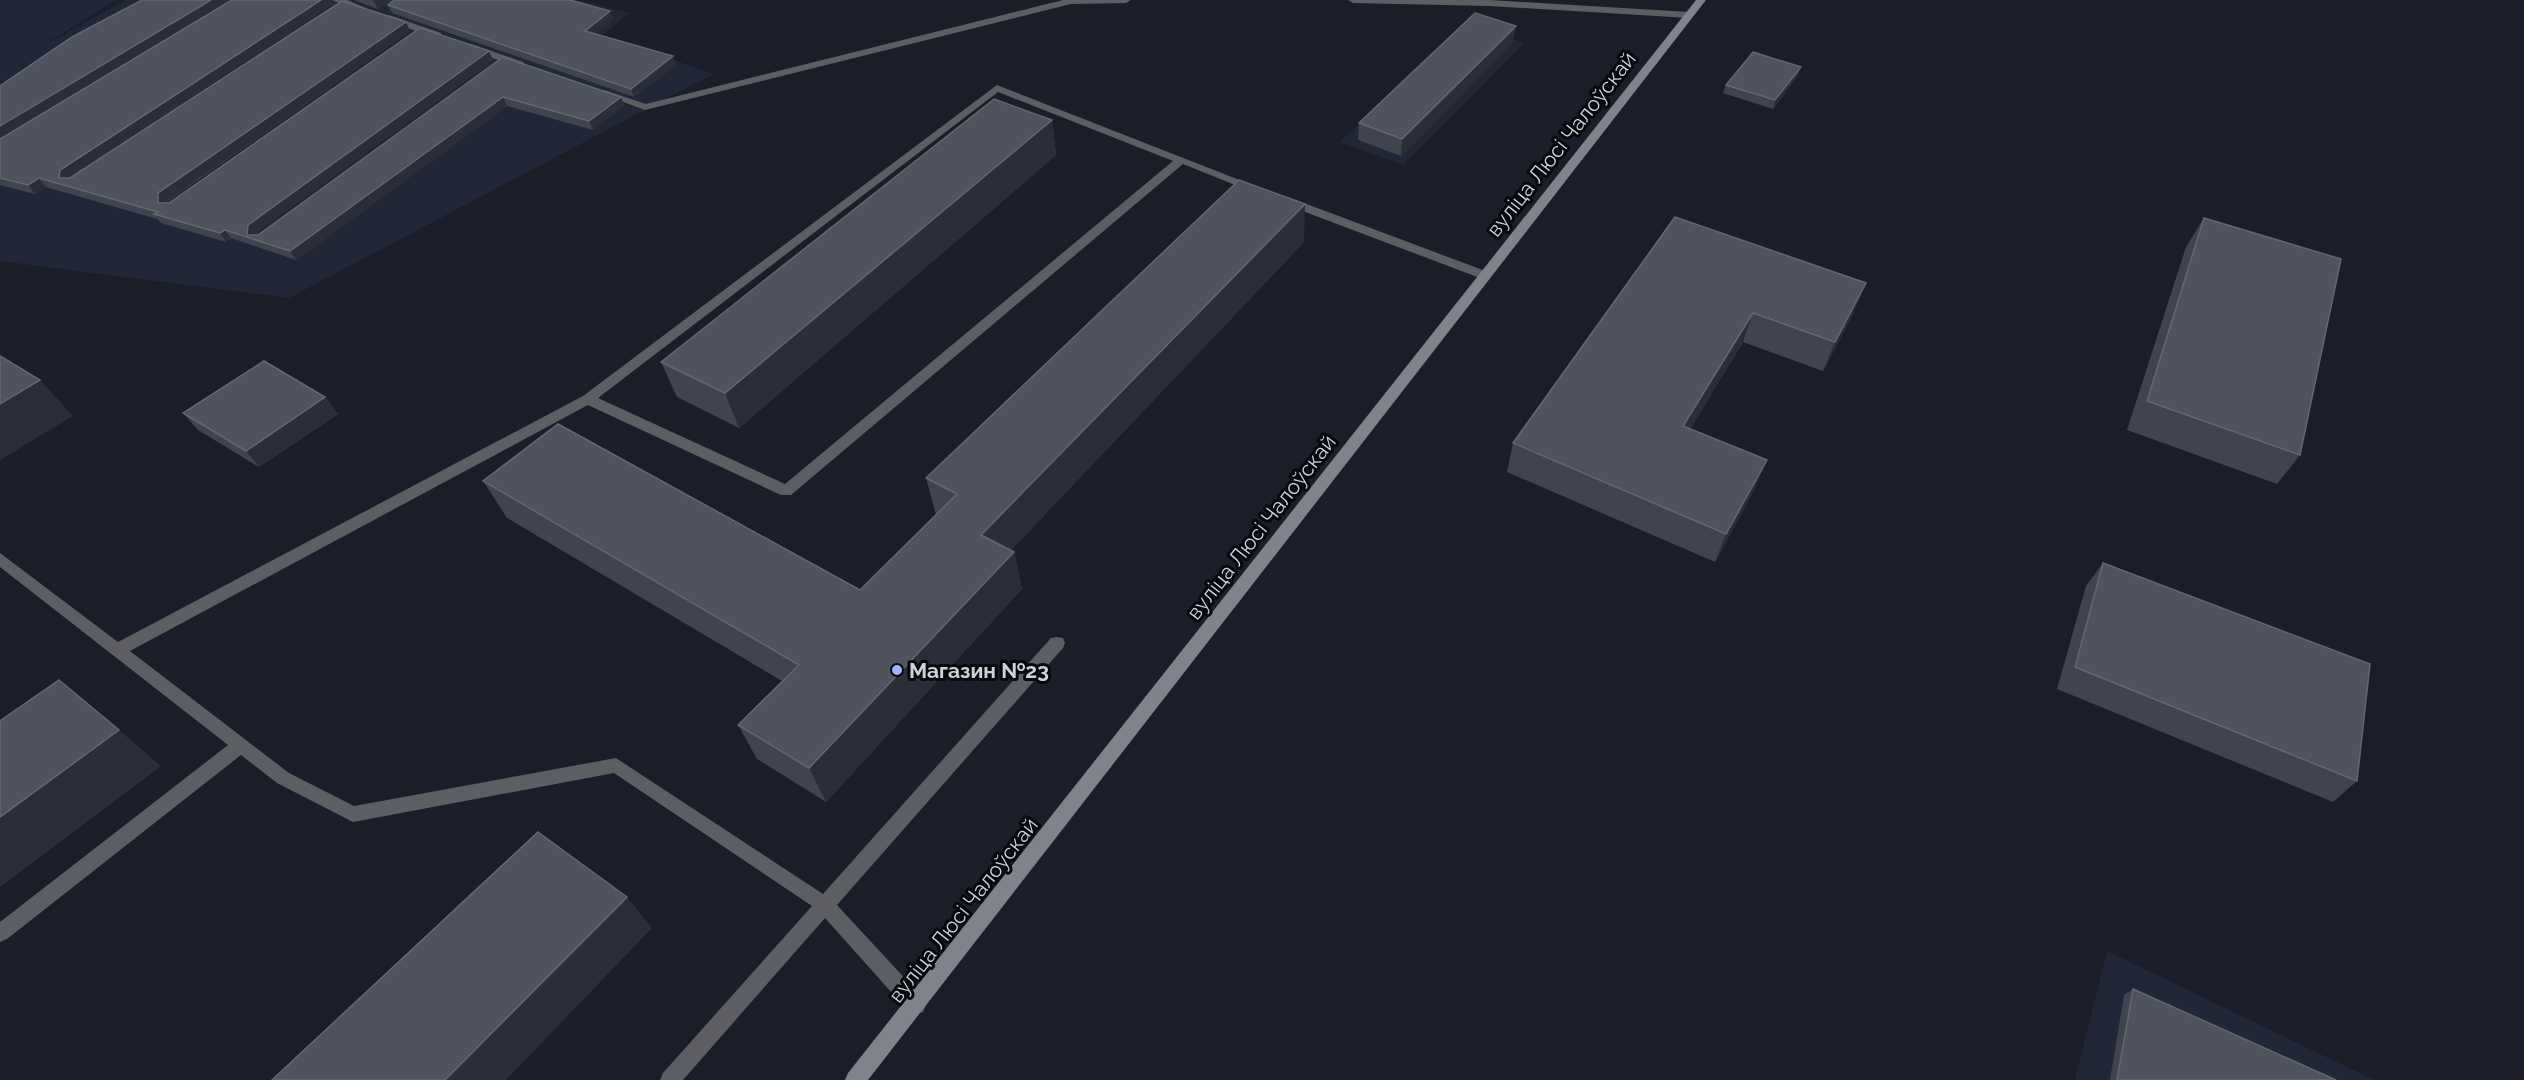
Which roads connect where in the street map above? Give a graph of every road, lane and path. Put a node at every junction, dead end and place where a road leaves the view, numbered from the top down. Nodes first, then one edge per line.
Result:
1 (1069, 0) edge
2 (1126, 0) edge
3 (1353, 0) edge
4 (1394, 0) edge
5 (1701, 0) edge
6 (339, 4) edge
7 (394, 5) edge
8 (368, 11) edge
9 (1689, 15) junction
10 (527, 66) edge
11 (591, 89) edge
12 (1181, 160) junction
13 (1484, 275) junction
14 (588, 399) junction
15 (0, 559) edge
16 (1057, 643) dead end
17 (117, 650) junction
18 (241, 745) junction
19 (825, 905) junction
20 (0, 933) edge
21 (916, 1005) junction
22 (670, 1080) edge
23 (855, 1080) edge

1 - 2 lane
1 - 11 lane
3 - 4 lane
4 - 9 lane
5 - 9 street, вуліца Люсі Чалоўскай
6 - 8 lane
7 - 10 lane
9 - 13 street, вуліца Люсі Чалоўскай
12 - 13 lane
12 - 14 lane
12 - 14 lane
13 - 21 street, вуліца Люсі Чалоўскай
14 - 17 lane
15 - 17 lane
16 - 19 lane
17 - 18 lane
18 - 19 lane
18 - 20 lane
19 - 21 lane
19 - 22 lane
21 - 23 street, вуліца Люсі Чалоўскай

